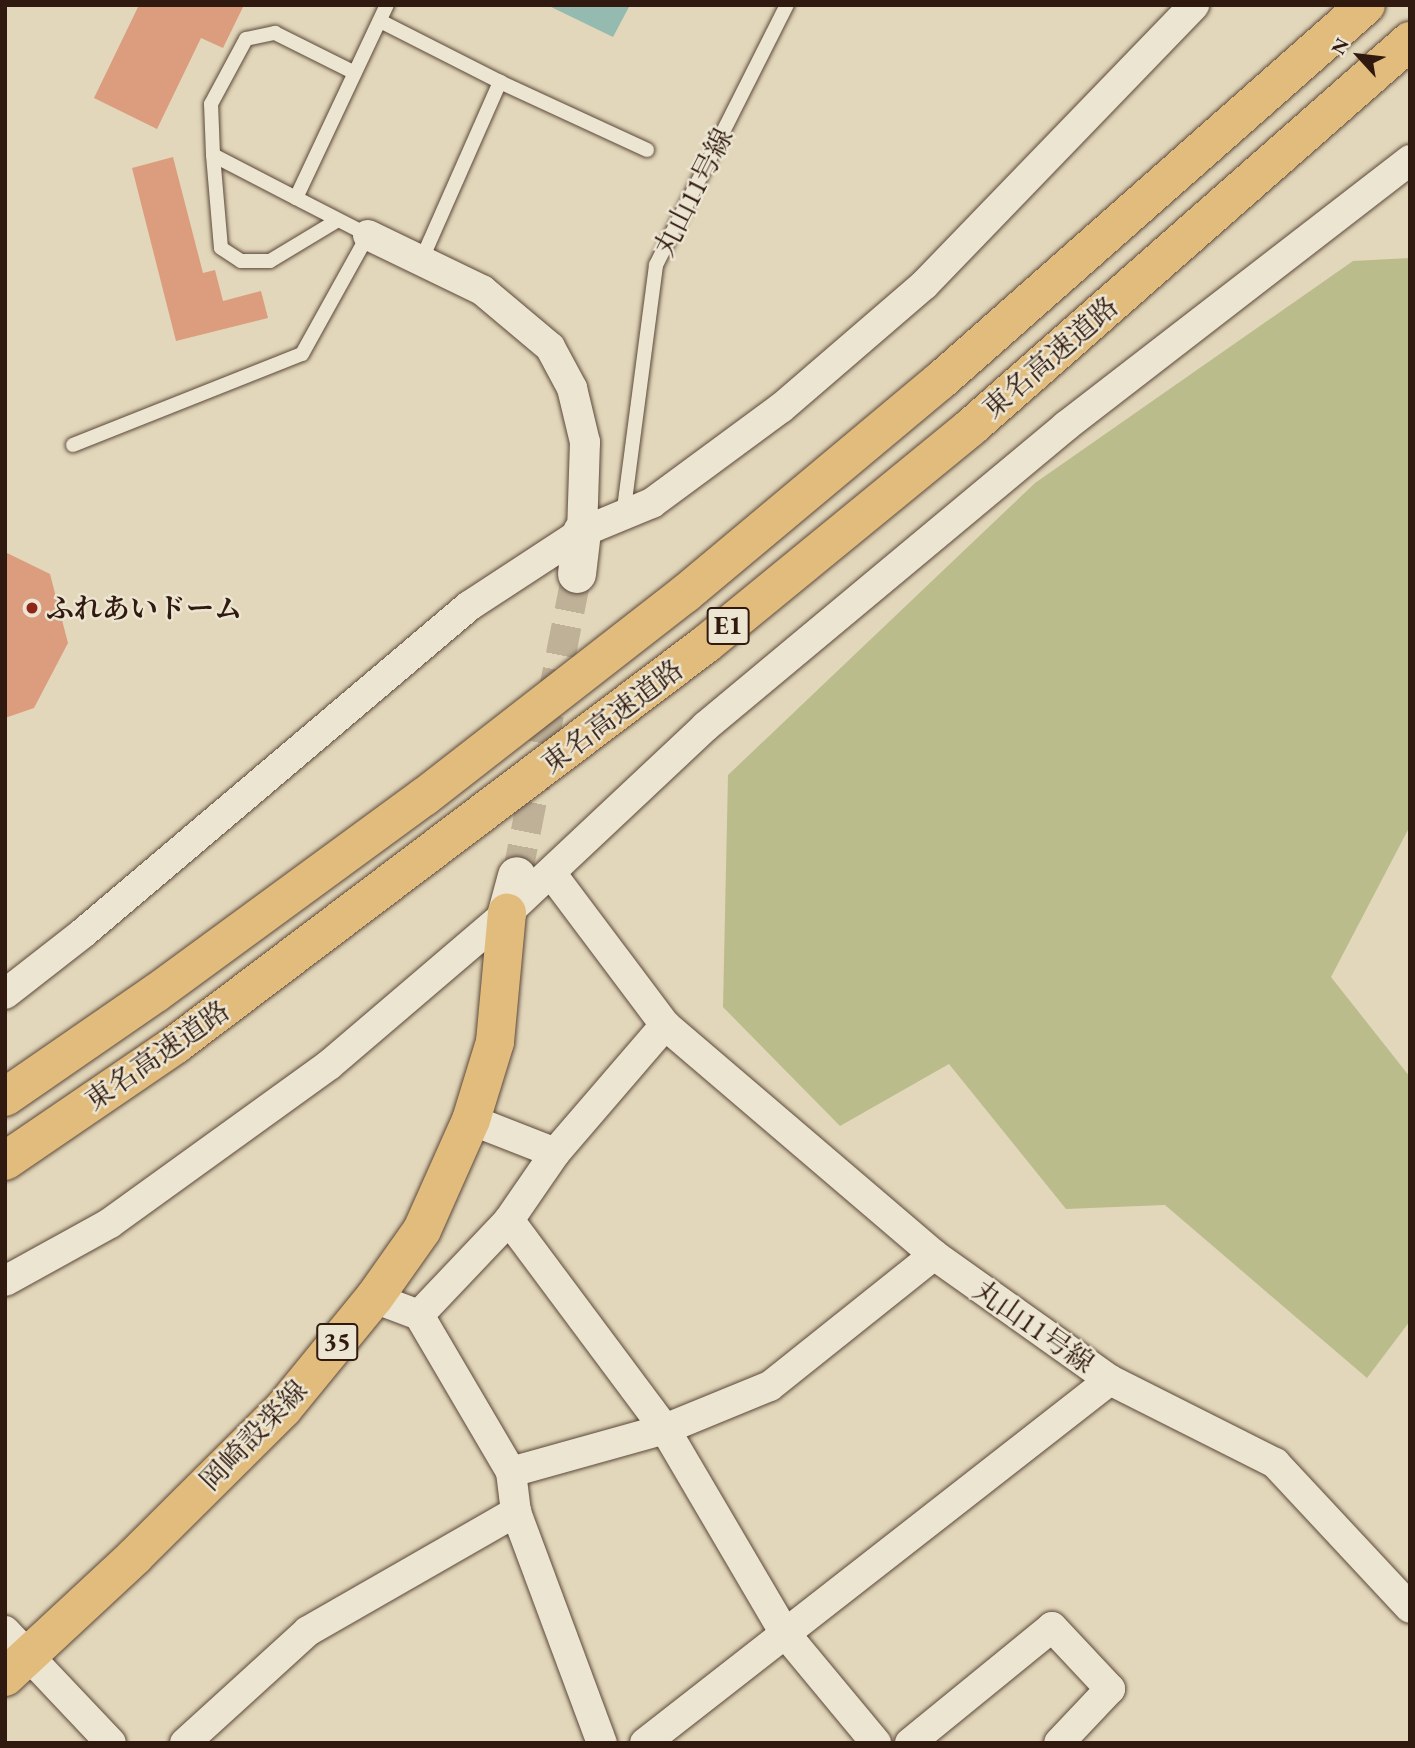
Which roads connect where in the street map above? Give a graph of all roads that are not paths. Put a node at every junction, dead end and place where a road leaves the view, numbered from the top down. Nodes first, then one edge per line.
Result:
1 (387, 5) edge
2 (787, 5) edge
3 (1194, 5) edge
4 (1366, 5) edge
5 (380, 21) junction
6 (1410, 41) edge
7 (355, 73) junction
8 (500, 82) junction
9 (646, 150) dead end
10 (213, 155) junction
11 (1410, 160) edge
12 (296, 198) junction
13 (338, 220) junction
14 (368, 235) junction
15 (421, 261) junction
16 (74, 445) dead end
17 (623, 516) junction
18 (582, 532) junction
19 (577, 574) tunnel mouth
20 (534, 874) junction
21 (507, 913) junction
22 (5, 994) edge
23 (665, 1025) junction
24 (5, 1097) edge
25 (471, 1119) junction
26 (555, 1153) junction
27 (5, 1161) edge
28 (509, 1220) junction
29 (934, 1255) junction
30 (5, 1282) edge
31 (374, 1298) junction
32 (419, 1315) junction
33 (1110, 1380) junction
34 (665, 1430) junction
35 (511, 1472) junction
36 (516, 1511) junction
37 (1410, 1608) edge
38 (784, 1632) junction
39 (13, 1654) edge
40 (111, 1743) edge
41 (185, 1743) edge
42 (602, 1743) edge
43 (645, 1743) edge
44 (876, 1743) edge
45 (910, 1743) edge
46 (1059, 1743) edge

1 - 5 lane
2 - 17 lane, 丸山11号線
3 - 17 street
4 - 24 main road, 東名高速道路 / E1
5 - 7 lane
5 - 8 lane
6 - 27 main road, 東名高速道路 / E1
7 - 10 lane
7 - 12 lane
8 - 9 lane
8 - 15 lane
10 - 12 lane
10 - 13 lane
11 - 20 street
12 - 13 lane
13 - 14 lane
14 - 15 street
14 - 16 lane
15 - 18 street
17 - 18 street
18 - 19 street
18 - 22 street
20 - 21 street
20 - 23 street, 丸山11号線
21 - 25 main road, 岡崎設楽線 / 35
21 - 30 street
23 - 26 street
23 - 29 street, 丸山11号線
25 - 26 street
25 - 31 main road, 岡崎設楽線 / 35
26 - 28 street
28 - 32 street
28 - 34 street
29 - 33 street, 丸山11号線
29 - 34 street
31 - 32 street
31 - 39 main road, 岡崎設楽線 / 35
32 - 35 street
33 - 37 street, 丸山11号線
33 - 38 street
34 - 35 street
34 - 38 street
35 - 36 street
36 - 41 street
36 - 42 street
38 - 43 street
38 - 44 street
39 - 40 street
45 - 46 street

